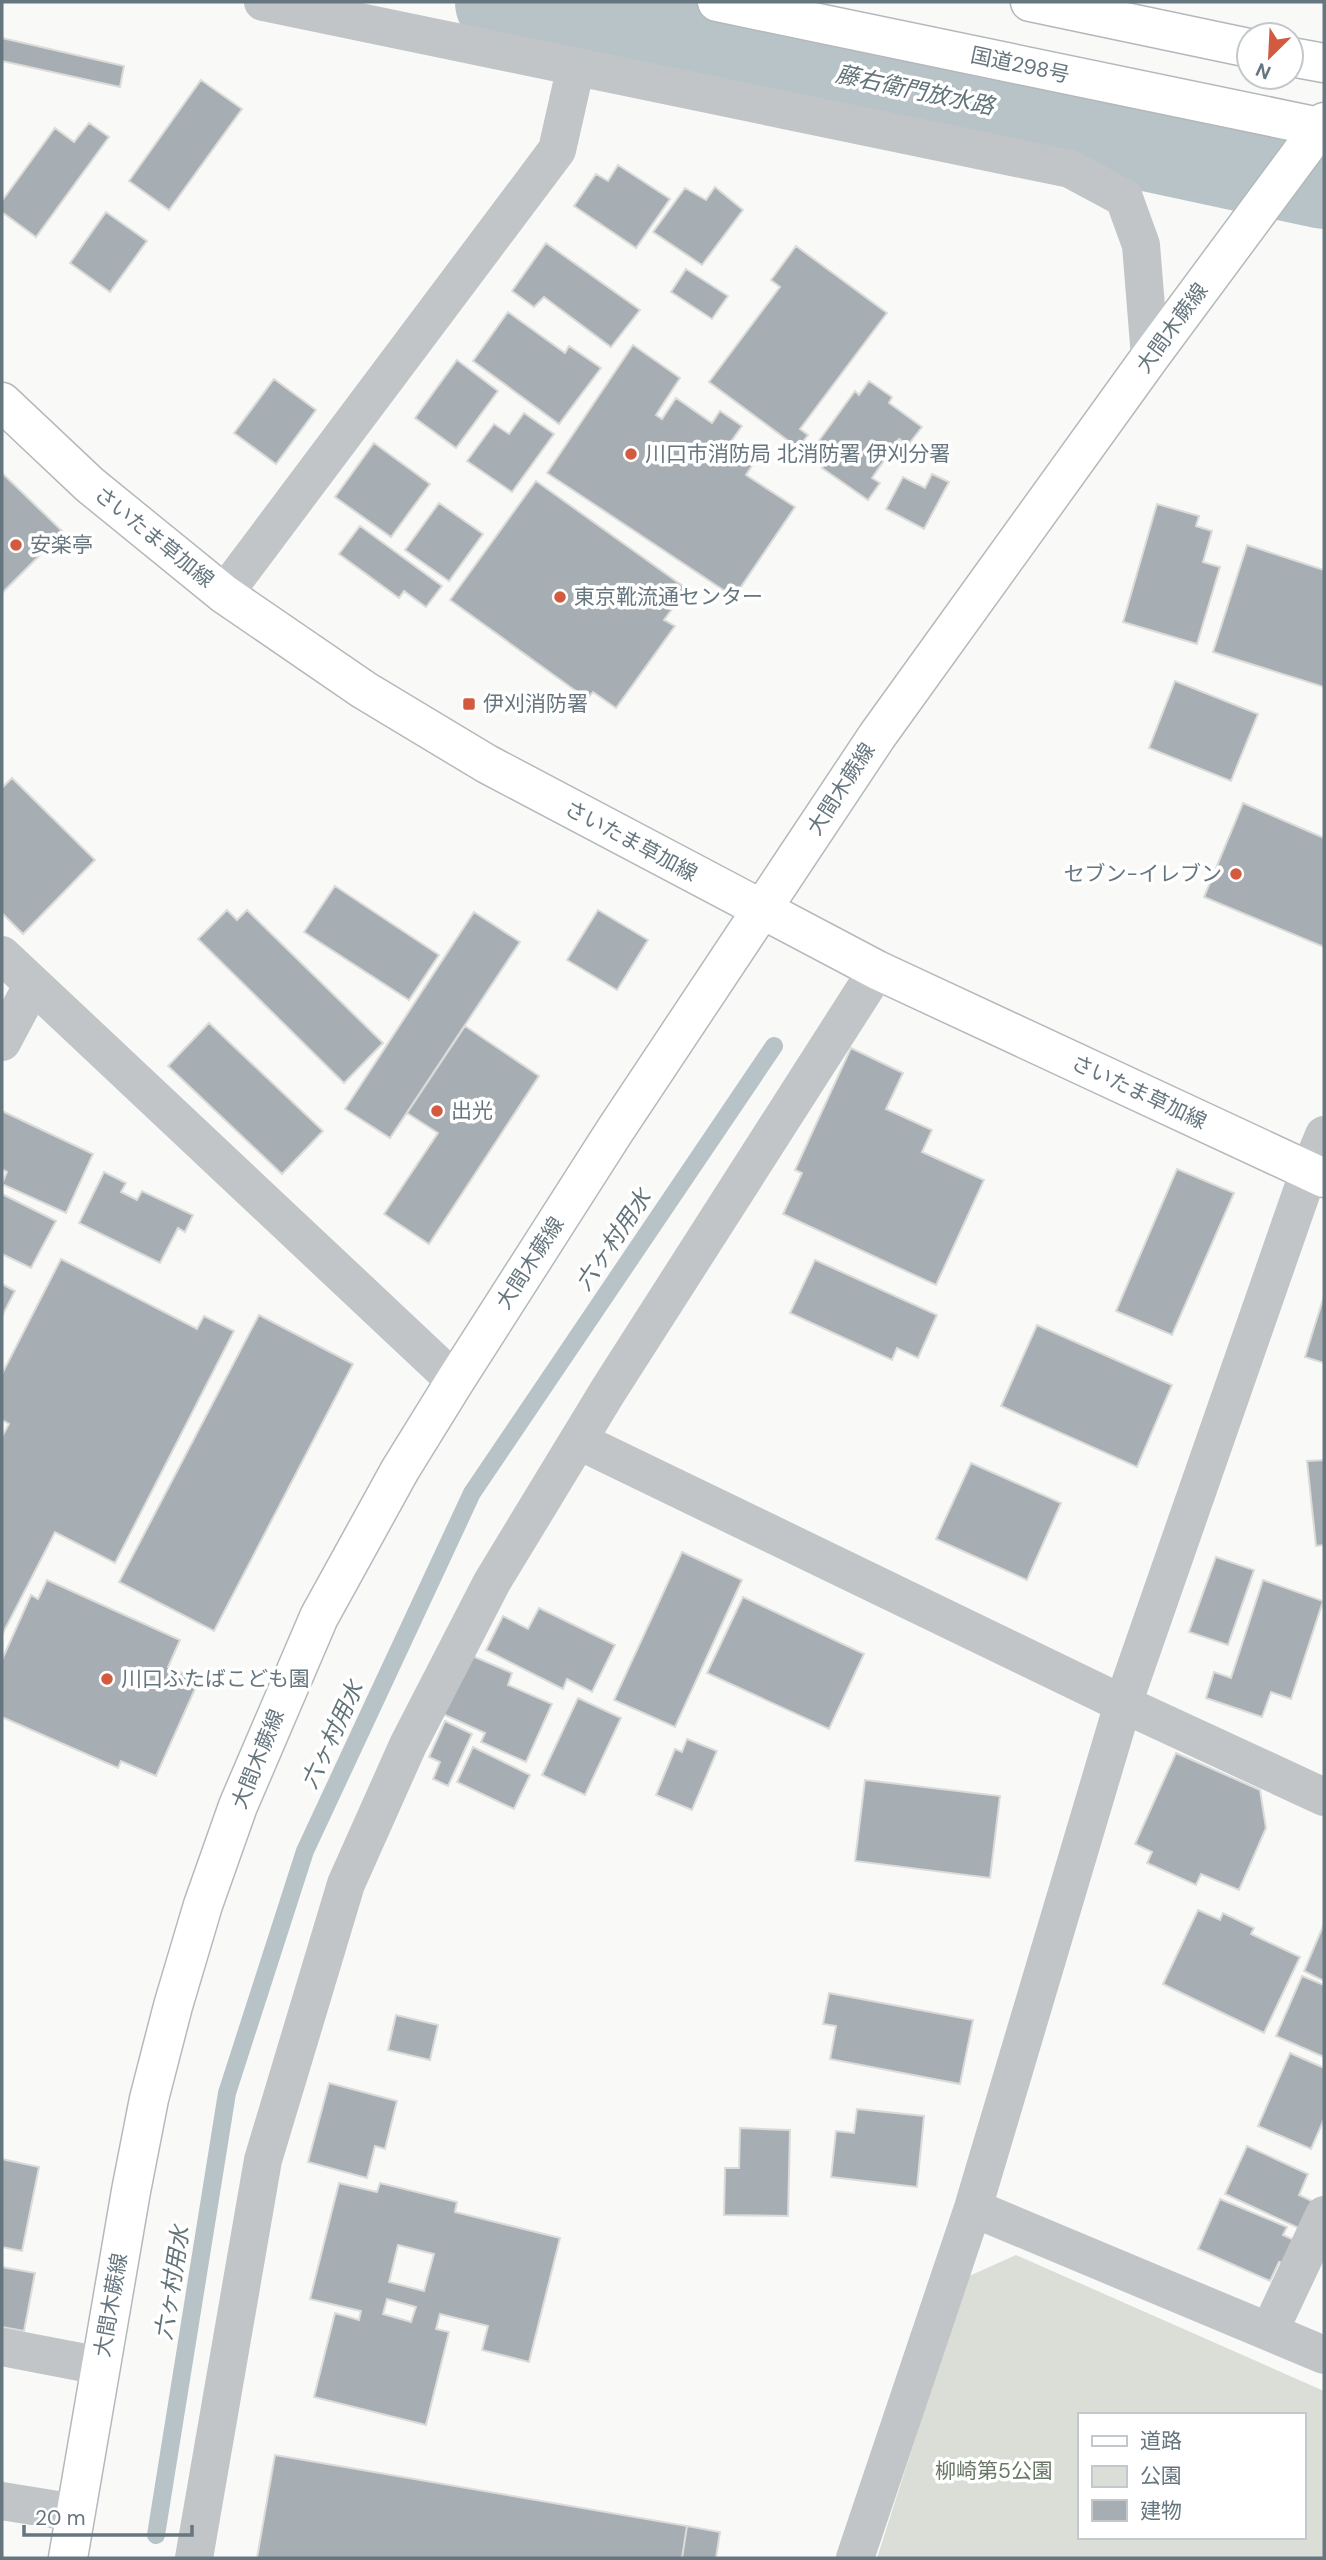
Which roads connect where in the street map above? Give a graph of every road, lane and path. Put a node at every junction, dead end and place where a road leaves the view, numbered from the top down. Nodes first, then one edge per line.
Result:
1 (263, 2) edge
2 (717, 2) edge
3 (1030, 2) edge
4 (1235, 45) edge
5 (1305, 60) edge
6 (1324, 64) edge
7 (576, 66) junction
8 (1323, 125) edge
9 (1150, 357) junction
10 (2, 402) edge
11 (225, 594) junction
12 (761, 910) junction
13 (2, 954) edge
14 (877, 970) junction
15 (33, 984) junction
16 (2, 1042) edge
17 (1324, 1135) edge
18 (1317, 1175) edge
19 (455, 1381) junction
20 (579, 1441) junction
21 (1123, 1704) junction
22 (1324, 1797) edge
23 (973, 2208) junction
24 (1324, 2215) edge
25 (1269, 2332) junction
26 (2, 2347) edge
27 (1324, 2355) edge
28 (101, 2366) junction
29 (2, 2501) edge
30 (76, 2513) junction
31 (68, 2558) edge
32 (194, 2558) edge
33 (855, 2558) edge

1 - 7 street
2 - 8 main road, 国道298号
3 - 4 main road
5 - 6 main road
7 - 9 street
7 - 11 street
8 - 9 main road, 大間木蕨線
9 - 12 main road, 大間木蕨線
10 - 11 main road, さいたま草加線
11 - 12 main road, さいたま草加線
12 - 14 main road, さいたま草加線
12 - 19 main road, 大間木蕨線
13 - 15 street
14 - 18 main road, さいたま草加線
14 - 20 street
15 - 16 street
15 - 19 street
17 - 18 street
18 - 21 street
19 - 28 main road, 大間木蕨線
20 - 21 street
20 - 32 street
21 - 22 street
21 - 23 street
23 - 25 street
23 - 33 street
24 - 25 street
25 - 27 street
26 - 28 street
28 - 30 main road, 大間木蕨線
29 - 30 street
30 - 31 main road, 大間木蕨線

